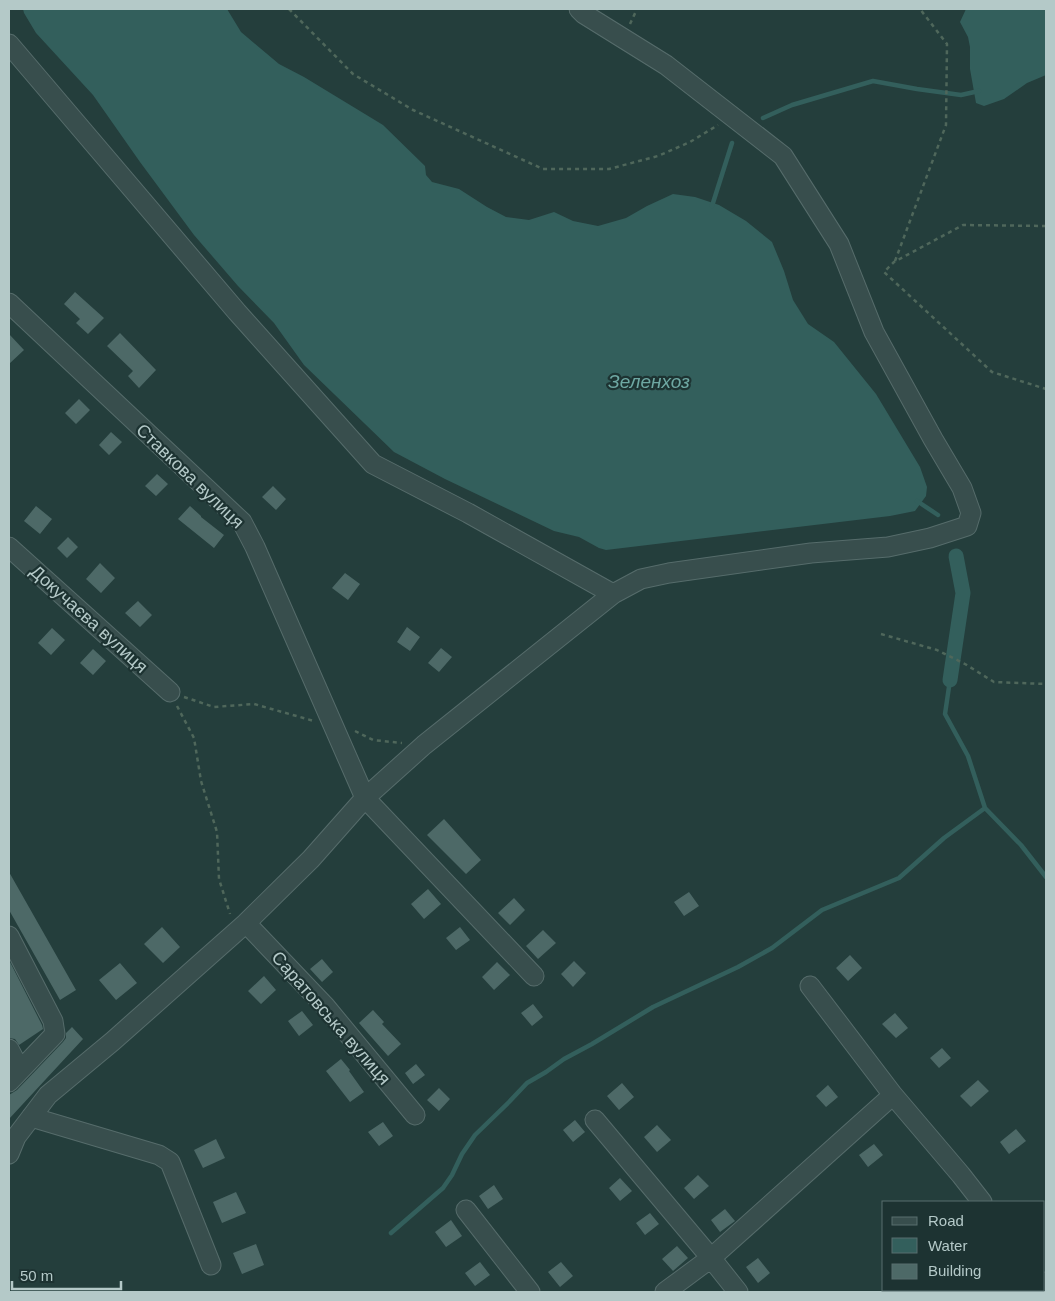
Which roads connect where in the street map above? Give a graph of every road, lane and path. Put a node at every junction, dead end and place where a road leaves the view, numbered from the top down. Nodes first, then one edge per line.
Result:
1 (289, 9) edge
2 (579, 9) edge
3 (920, 9) edge
4 (9, 44) edge
5 (732, 116) junction
6 (1046, 226) edge
7 (894, 262) junction
8 (9, 303) edge
9 (1046, 390) edge
10 (9, 547) edge
11 (613, 594) junction
12 (881, 634) dead end
13 (1046, 684) edge
14 (170, 692) junction
15 (330, 720) junction
16 (424, 745) junction
17 (365, 798) junction
18 (241, 928) junction
19 (9, 936) edge
20 (534, 976) dead end
21 (810, 986) dead end
22 (9, 1049) edge
23 (14, 1076) edge
24 (893, 1095) junction
25 (415, 1115) dead end
26 (31, 1117) junction
27 (595, 1120) dead end
28 (9, 1154) edge
29 (981, 1201) edge
30 (466, 1210) dead end
31 (711, 1258) junction
32 (211, 1265) dead end
33 (530, 1292) edge
34 (665, 1292) edge
35 (738, 1292) edge

1 - 5 path
2 - 5 street
3 - 7 path
4 - 11 street
5 - 11 street
6 - 7 path
7 - 9 path
8 - 15 street, Ставкова вулиця
10 - 14 street, Докучаєва вулиця
11 - 16 street
12 - 13 path
14 - 15 path
14 - 18 path
15 - 16 path
15 - 17 street, Ставкова вулиця
16 - 17 street
17 - 18 street
17 - 20 street
18 - 25 street, Саратовська вулиця
18 - 26 street
19 - 23 street
21 - 24 street
22 - 23 street
24 - 29 street
24 - 31 street
26 - 28 street
26 - 32 street
27 - 31 street
30 - 33 street
31 - 34 street
31 - 35 street

